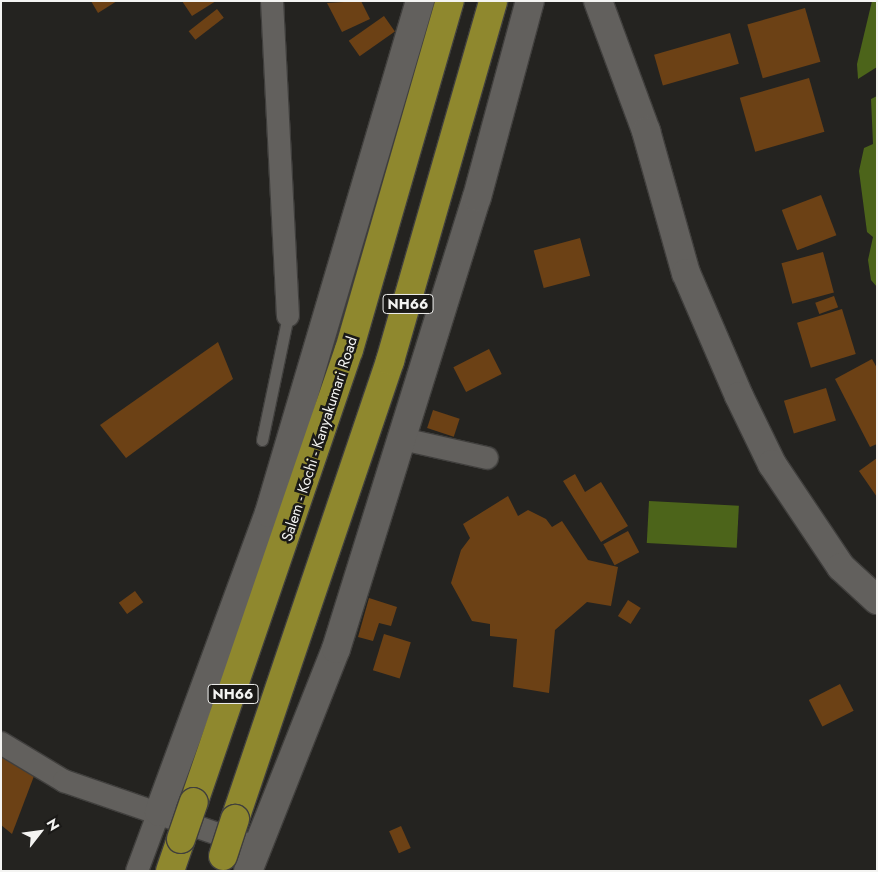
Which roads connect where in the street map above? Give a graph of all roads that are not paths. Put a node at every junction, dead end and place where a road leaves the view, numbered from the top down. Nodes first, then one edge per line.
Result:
1 (272, 1) edge
2 (420, 1) edge
3 (450, 1) edge
4 (492, 1) edge
5 (530, 1) edge
6 (598, 1) edge
7 (288, 316) joint
8 (402, 439) junction
9 (262, 440) dead end
10 (487, 458) dead end
11 (877, 600) edge
12 (1, 743) edge
13 (159, 812) junction
14 (252, 859) edge
15 (220, 863) edge
16 (138, 871) edge
17 (170, 871) edge

1 - 7 street
2 - 13 street
3 - 17 highway, Salem - Kochi - Kanyakumari Road / NH66, bridge
4 - 15 highway, NH66, bridge
5 - 8 street
6 - 11 street
7 - 9 lane
8 - 10 street
8 - 14 street
12 - 13 street
13 - 14 street
13 - 16 street

